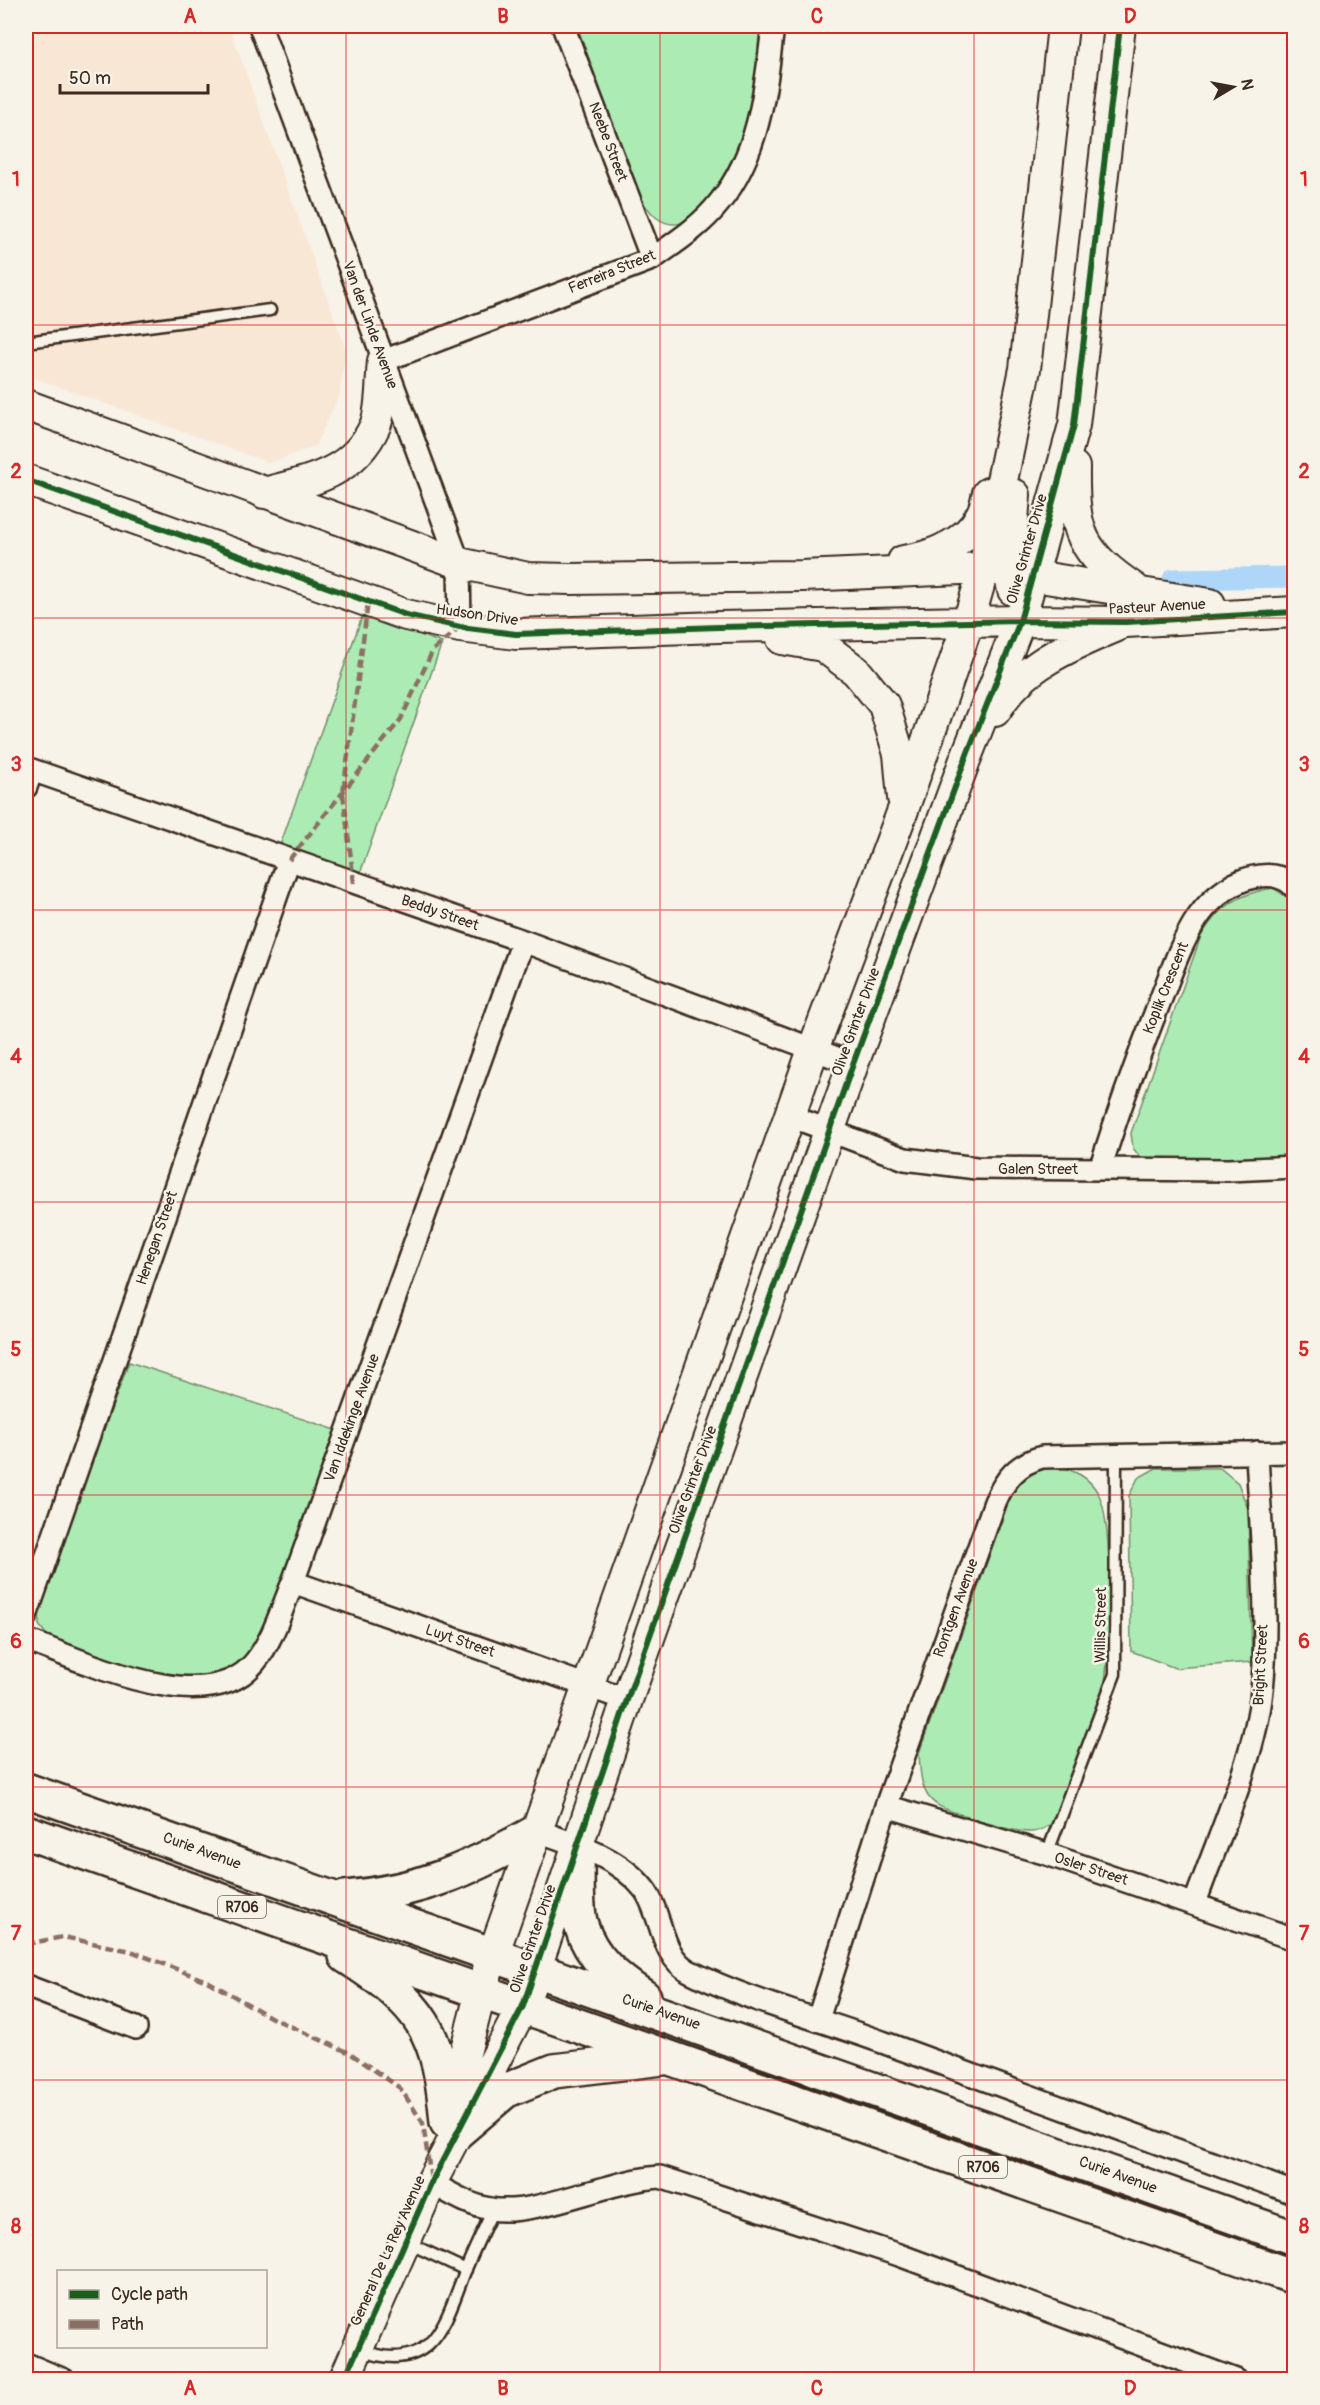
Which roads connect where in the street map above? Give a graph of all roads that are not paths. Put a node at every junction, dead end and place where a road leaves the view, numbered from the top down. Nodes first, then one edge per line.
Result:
1 (260, 26) edge
2 (563, 26) edge
3 (773, 26) edge
4 (1063, 26) edge
5 (1120, 26) edge
6 (652, 259) junction
7 (270, 310) dead end
8 (26, 342) edge
9 (383, 361) junction
10 (1024, 369) junction
11 (26, 405) edge
12 (1074, 425) junction
13 (26, 480) edge
14 (264, 493) junction
15 (459, 563) junction
16 (1009, 572) junction
17 (802, 576) junction
18 (1141, 593) junction
19 (1260, 612) junction
20 (1294, 612) edge
21 (1020, 621) junction
22 (1126, 622) junction
23 (968, 623) junction
24 (460, 627) junction
25 (719, 627) junction
26 (965, 760) junction
27 (28, 775) edge
28 (903, 810) junction
29 (289, 860) junction
30 (1294, 887) edge
31 (523, 941) junction
32 (814, 1047) junction
33 (853, 1064) junction
34 (790, 1116) junction
35 (830, 1131) junction
36 (1294, 1167) edge
37 (1100, 1169) junction
38 (1257, 1452) junction
39 (1294, 1452) edge
40 (1116, 1456) junction
41 (293, 1582) junction
42 (26, 1616) edge
43 (26, 1640) edge
44 (587, 1685) junction
45 (627, 1700) junction
46 (26, 1790) edge
47 (886, 1806) junction
48 (538, 1831) junction
49 (26, 1832) edge
50 (577, 1845) junction
51 (1047, 1854) junction
52 (334, 1899) junction
53 (1194, 1903) junction
54 (304, 1929) junction
55 (1294, 1939) edge
56 (494, 1954) junction
57 (535, 1969) junction
58 (26, 1986) edge
59 (480, 1991) junction
60 (523, 2006) junction
61 (680, 2018) junction
62 (818, 2019) junction
63 (136, 2028) dead end
64 (671, 2057) junction
65 (452, 2127) junction
66 (431, 2183) junction
67 (1294, 2193) edge
68 (493, 2210) junction
69 (1294, 2238) edge
70 (406, 2242) junction
71 (466, 2270) junction
72 (1294, 2277) edge
73 (357, 2348) junction
74 (27, 2368) edge
75 (64, 2379) edge
76 (344, 2379) edge
77 (1236, 2379) edge

1 - 9 street, Van der Linde Avenue
2 - 6 street, Neebe Street
3 - 6 street, Ferreira Street
4 - 10 street, Olive Grinter Drive
5 - 12 street, Olive Grinter Drive
6 - 9 street, Ferreira Street
7 - 8 lane
9 - 14 street
9 - 15 street, Van der Linde Avenue
10 - 16 street, Olive Grinter Drive
10 - 17 street
11 - 14 street
12 - 16 street, Olive Grinter Drive
12 - 18 street
13 - 24 street, Hudson Drive
14 - 15 street
15 - 17 street
15 - 24 street, Van der Linde Avenue
16 - 17 street
16 - 18 street, Pasteur Avenue
16 - 21 street, Olive Grinter Drive
16 - 23 street, Olive Grinter Drive
18 - 19 street, Pasteur Avenue
19 - 20 street, Pasteur Avenue
19 - 22 street, Pasteur Avenue
21 - 22 street, Pasteur Avenue
21 - 23 street, Hudson Drive
21 - 26 street, Olive Grinter Drive
22 - 26 street
23 - 25 street, Hudson Drive
23 - 28 street, Olive Grinter Drive
24 - 25 street, Hudson Drive
25 - 28 street
26 - 33 street, Olive Grinter Drive
27 - 29 street, Beddy Street
28 - 32 street, Olive Grinter Drive
29 - 31 street, Beddy Street
29 - 42 street, Henegan Street
30 - 37 street, Koplik Crescent
31 - 32 street, Beddy Street
31 - 41 street, Van Iddekinge Avenue
32 - 33 street, Beddy Street
32 - 34 street, Olive Grinter Drive
33 - 35 street, Olive Grinter Drive
34 - 35 street, Galen Street
34 - 44 street, Olive Grinter Drive
35 - 37 street, Galen Street
35 - 45 street, Olive Grinter Drive
36 - 37 street, Galen Street
38 - 39 street, Rontgen Avenue
38 - 40 street, Rontgen Avenue
38 - 53 street, Bright Street
40 - 47 street, Rontgen Avenue
40 - 51 lane, Willis Street
41 - 43 street, Van Iddekinge Avenue
41 - 44 street, Luyt Street
44 - 45 street, Luyt Street
44 - 48 street, Olive Grinter Drive
45 - 50 street, Olive Grinter Drive
46 - 52 main road, Curie Avenue / R706
47 - 51 street, Osler Street
47 - 62 street, Rontgen Avenue
48 - 50 street
48 - 52 main road
48 - 56 street, Olive Grinter Drive
49 - 54 main road, R706
50 - 57 street, Olive Grinter Drive
50 - 61 main road
50 - 62 street
51 - 53 street, Osler Street
52 - 56 main road, Curie Avenue / R706
53 - 55 street, Osler Street
54 - 59 main road, R706
54 - 65 main road
56 - 57 main road, Curie Avenue / R706
56 - 59 street, Olive Grinter Drive
57 - 60 street, Olive Grinter Drive
57 - 61 main road, Curie Avenue / R706
58 - 63 street
59 - 60 main road, R706
59 - 65 street, General De La Rey Avenue
60 - 64 main road, R706
60 - 65 street, General De La Rey Avenue
61 - 69 main road, Curie Avenue / R706
62 - 67 street
64 - 65 main road
64 - 72 main road, R706
65 - 66 street, General De La Rey Avenue
66 - 68 street
66 - 70 street, General De La Rey Avenue
68 - 71 lane
68 - 77 street
70 - 71 lane
70 - 73 street, General De La Rey Avenue
71 - 73 lane
73 - 76 street, General De La Rey Avenue
74 - 75 street

